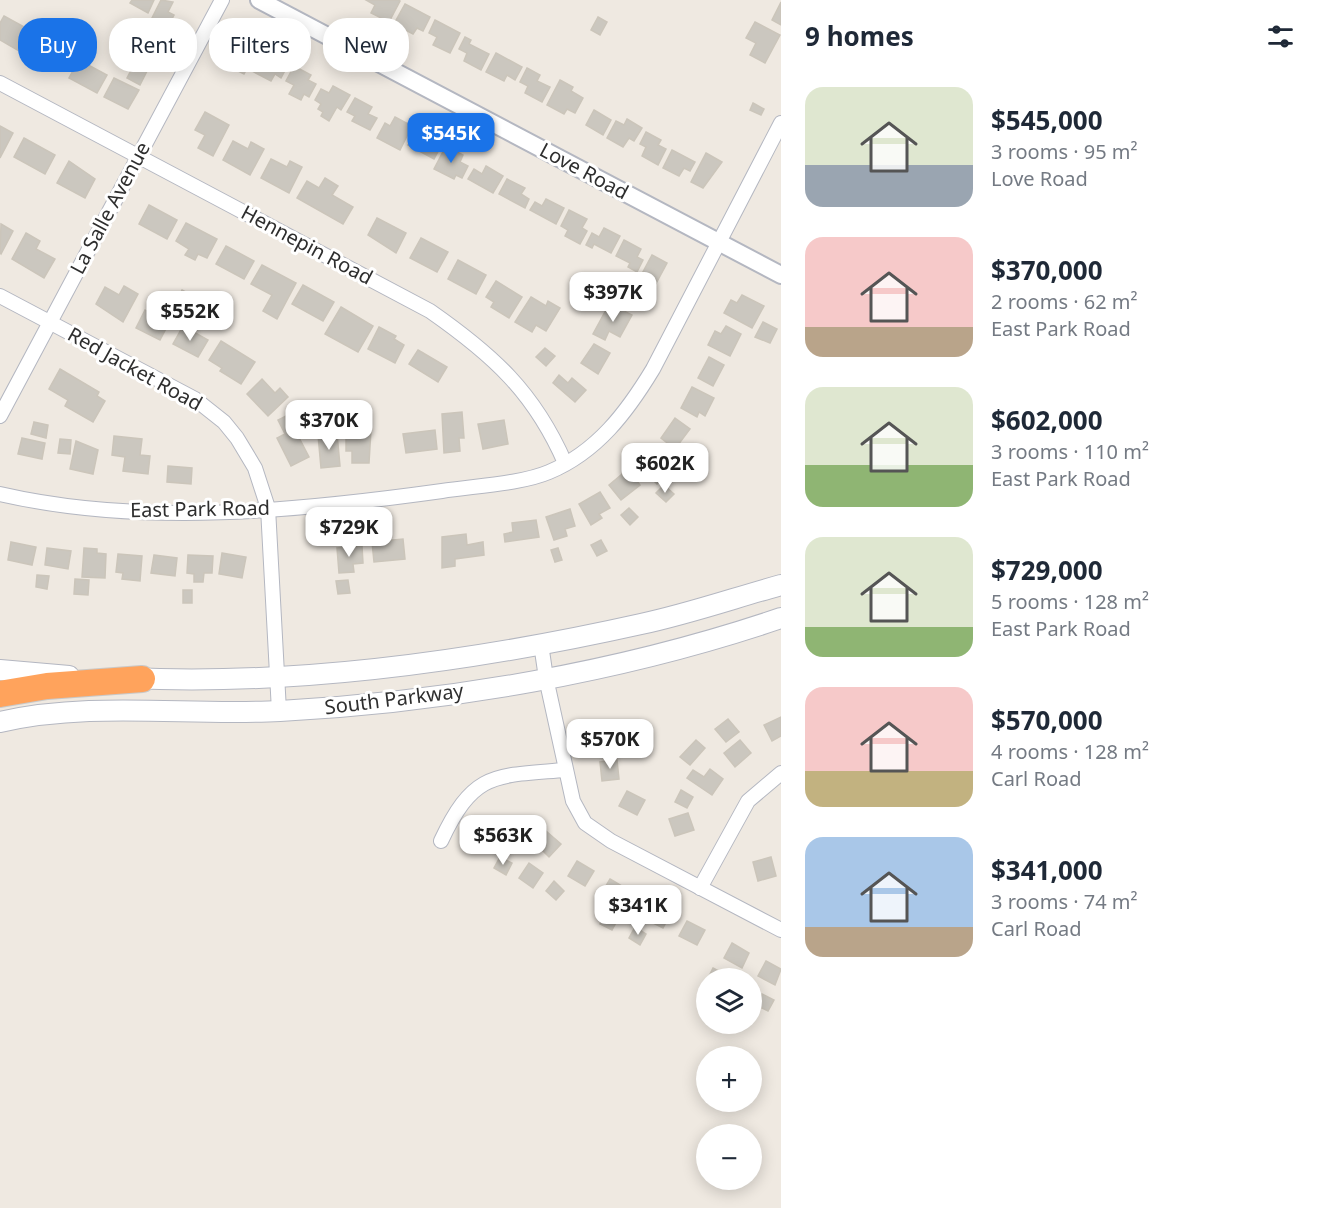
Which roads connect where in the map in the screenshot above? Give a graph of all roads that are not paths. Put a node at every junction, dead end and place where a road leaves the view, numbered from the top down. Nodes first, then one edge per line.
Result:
1 (222, 0) edge
2 (259, 0) edge
3 (0, 83) edge
4 (781, 123) edge
5 (138, 156) junction
6 (718, 242) junction
7 (781, 275) edge
8 (0, 296) edge
9 (50, 323) junction
10 (0, 416) edge
11 (565, 464) junction
12 (0, 494) edge
13 (268, 508) junction
14 (781, 585) edge
15 (781, 618) edge
16 (541, 644) junction
17 (0, 670) edge
18 (278, 676) junction
19 (546, 678) junction
20 (142, 679) junction
21 (0, 694) edge
22 (279, 711) junction
23 (0, 722) edge
24 (565, 770) junction
25 (781, 773) edge
26 (441, 841) dead end
27 (700, 888) junction
28 (781, 930) edge

1 - 5 street, La Salle Avenue
2 - 6 street, Love Road
3 - 5 street, Hennepin Road
4 - 6 street, East Park Road
5 - 9 street, La Salle Avenue
5 - 11 street, Hennepin Road
6 - 7 street, Love Road
6 - 11 street, East Park Road
8 - 9 street, Red Jacket Road
9 - 10 street, La Salle Avenue
9 - 13 street, Red Jacket Road
11 - 13 street, East Park Road
12 - 13 street, East Park Road
13 - 18 street, Red Jacket Road
14 - 16 main road, South Parkway
15 - 19 main road, South Parkway
16 - 18 main road, South Parkway
16 - 19 street
17 - 20 main road, South Parkway
18 - 20 main road, South Parkway
18 - 22 street, Red Jacket Road
19 - 22 main road, South Parkway
19 - 24 street
20 - 21 highway
22 - 23 main road, South Parkway
24 - 26 street
24 - 27 street
25 - 27 street
27 - 28 street

